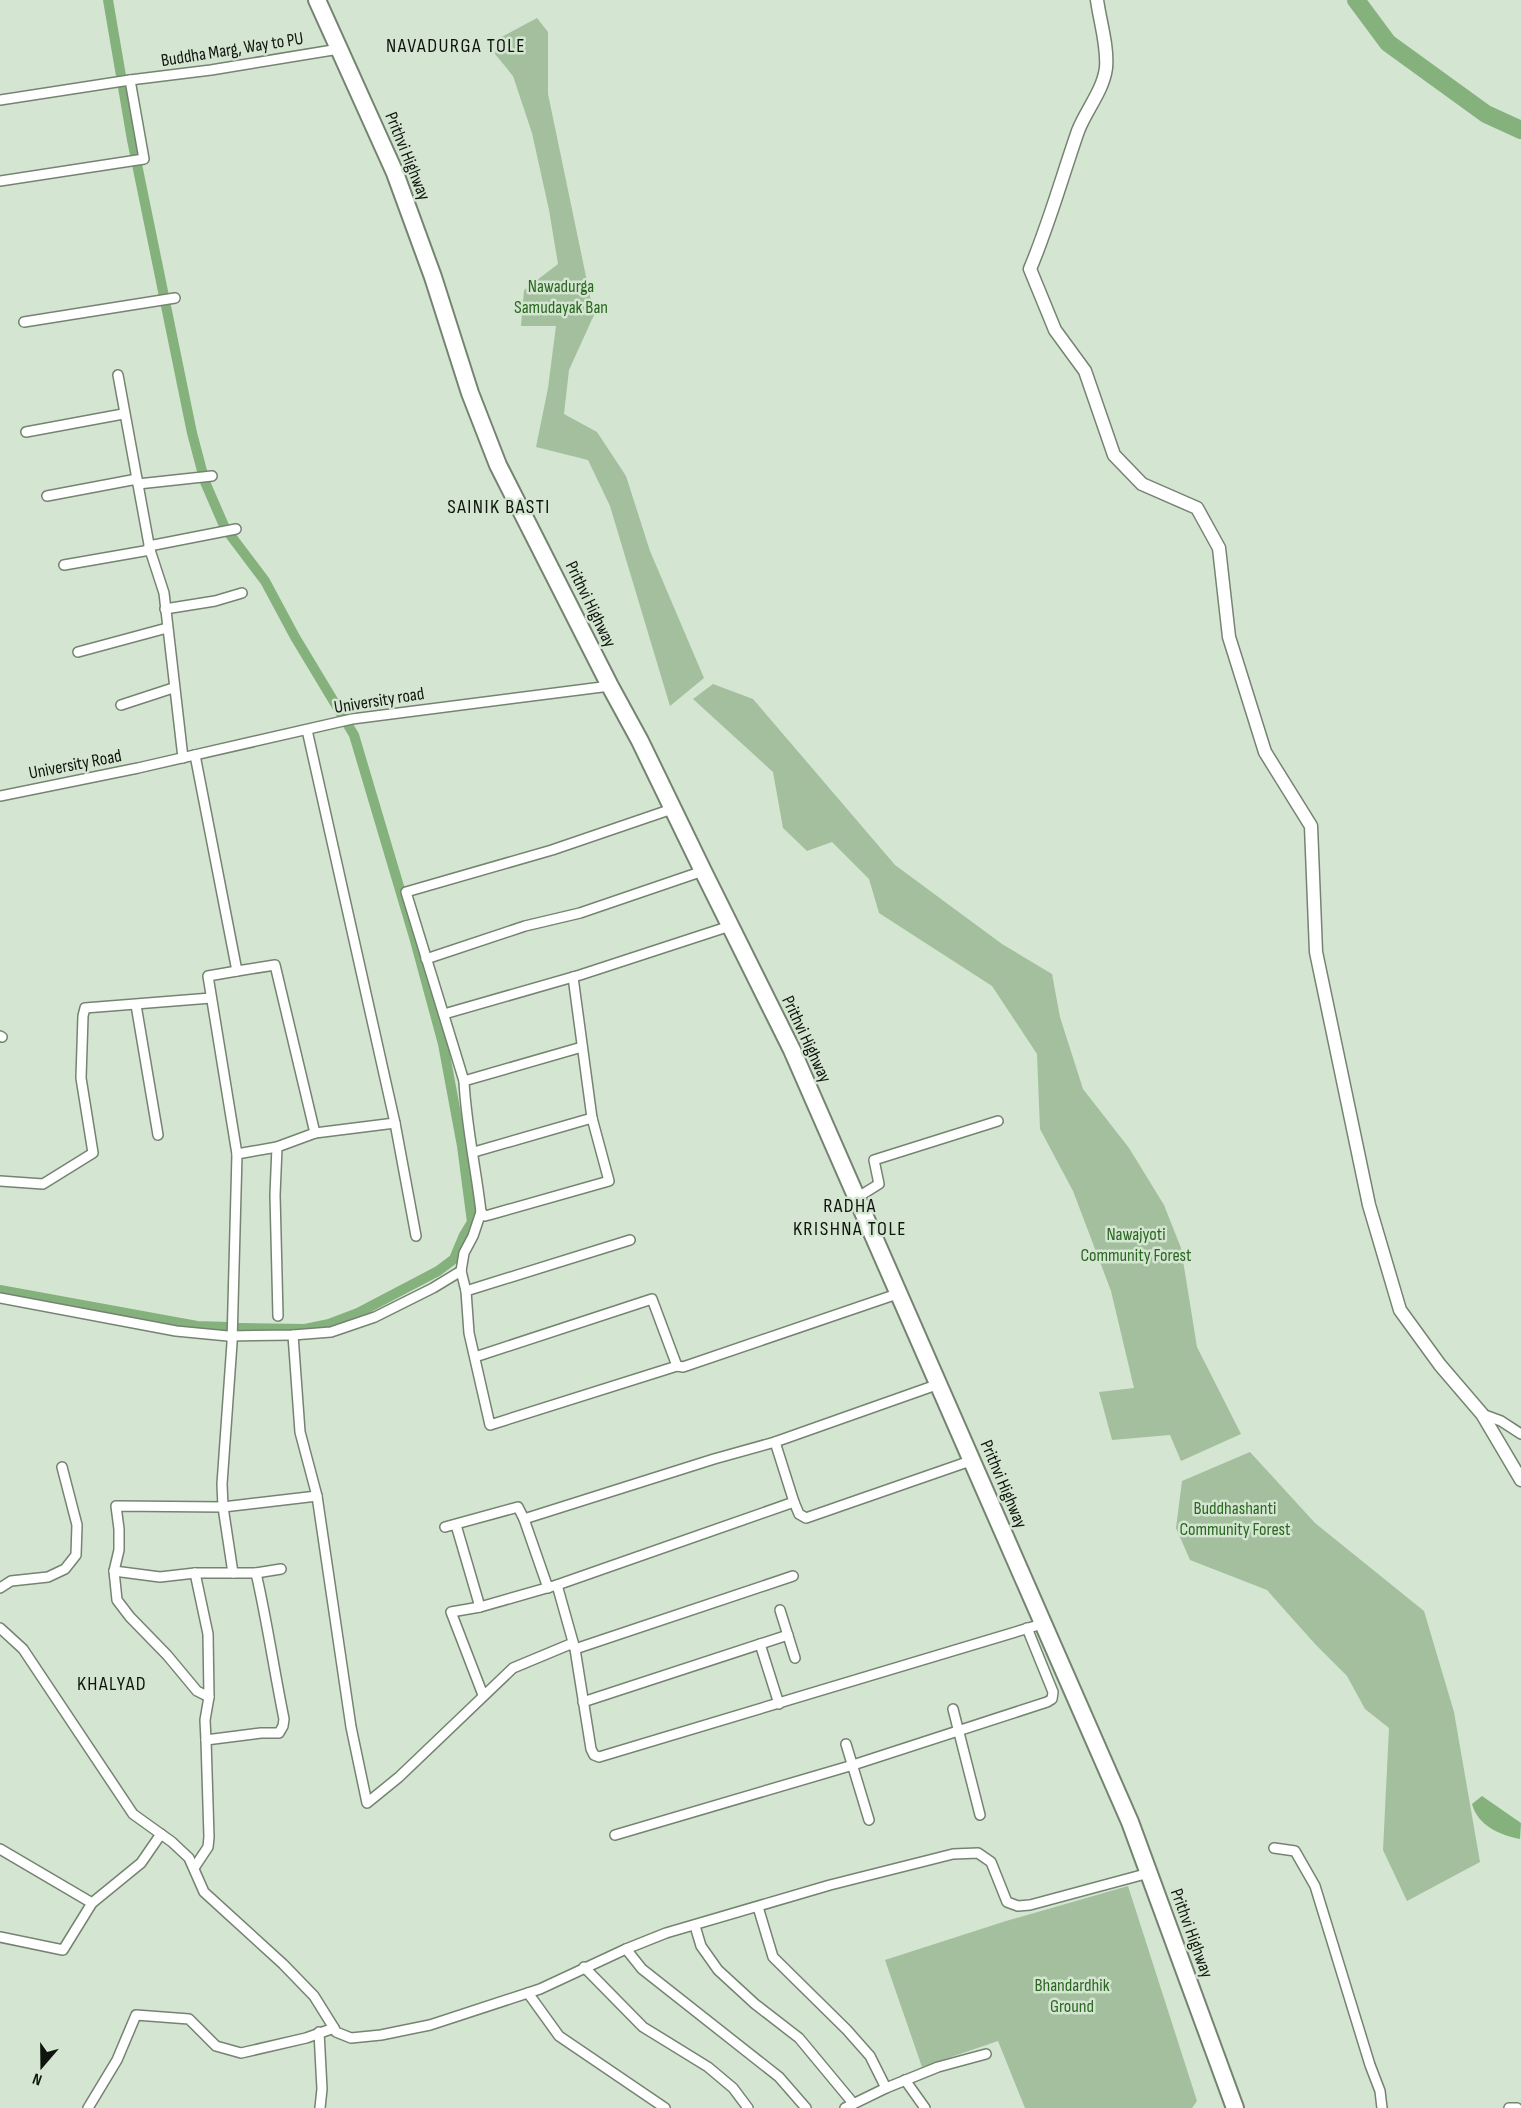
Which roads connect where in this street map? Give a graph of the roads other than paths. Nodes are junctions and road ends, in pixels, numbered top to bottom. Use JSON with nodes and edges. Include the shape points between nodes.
{"nodes":[{"id":1,"x":317,"y":0,"type":"edge"},
{"id":2,"x":1097,"y":0,"type":"edge"},
{"id":3,"x":339,"y":49,"type":"junction"},
{"id":4,"x":130,"y":80,"type":"junction"},
{"id":5,"x":0,"y":100,"type":"edge"},
{"id":6,"x":0,"y":181,"type":"edge"},
{"id":7,"x":175,"y":298,"type":"dead end"},
{"id":8,"x":24,"y":322,"type":"dead end"},
{"id":9,"x":118,"y":375,"type":"dead end"},
{"id":10,"x":123,"y":414,"type":"junction"},
{"id":11,"x":26,"y":432,"type":"dead end"},
{"id":12,"x":212,"y":476,"type":"dead end"},
{"id":13,"x":137,"y":482,"type":"junction"},
{"id":14,"x":47,"y":496,"type":"dead end"},
{"id":15,"x":236,"y":529,"type":"dead end"},
{"id":16,"x":150,"y":548,"type":"junction"},
{"id":17,"x":64,"y":565,"type":"dead end"},
{"id":18,"x":242,"y":593,"type":"dead end"},
{"id":19,"x":165,"y":609,"type":"junction"},
{"id":20,"x":166,"y":628,"type":"junction"},
{"id":21,"x":78,"y":652,"type":"dead end"},
{"id":22,"x":610,"y":686,"type":"junction"},
{"id":23,"x":173,"y":688,"type":"junction"},
{"id":24,"x":121,"y":705,"type":"dead end"},
{"id":25,"x":307,"y":729,"type":"junction"},
{"id":26,"x":195,"y":755,"type":"junction"},
{"id":27,"x":183,"y":758,"type":"junction"},
{"id":28,"x":156,"y":764,"type":"joint"},
{"id":29,"x":0,"y":785,"type":"edge"},
{"id":30,"x":1,"y":796,"type":"edge"},
{"id":31,"x":672,"y":809,"type":"junction"},
{"id":32,"x":703,"y":871,"type":"junction"},
{"id":33,"x":730,"y":926,"type":"junction"},
{"id":34,"x":426,"y":959,"type":"junction"},
{"id":35,"x":237,"y":971,"type":"junction"},
{"id":36,"x":573,"y":977,"type":"junction"},
{"id":37,"x":211,"y":998,"type":"junction"},
{"id":38,"x":136,"y":1005,"type":"junction"},
{"id":39,"x":444,"y":1014,"type":"junction"},
{"id":40,"x":582,"y":1047,"type":"junction"},
{"id":41,"x":464,"y":1081,"type":"junction"},
{"id":42,"x":592,"y":1118,"type":"junction"},
{"id":43,"x":998,"y":1121,"type":"dead end"},
{"id":44,"x":395,"y":1123,"type":"junction"},
{"id":45,"x":315,"y":1133,"type":"junction"},
{"id":46,"x":158,"y":1135,"type":"dead end"},
{"id":47,"x":277,"y":1147,"type":"junction"},
{"id":48,"x":474,"y":1152,"type":"junction"},
{"id":49,"x":237,"y":1154,"type":"junction"},
{"id":50,"x":0,"y":1181,"type":"edge"},
{"id":51,"x":858,"y":1197,"type":"junction"},
{"id":52,"x":481,"y":1212,"type":"junction"},
{"id":53,"x":416,"y":1236,"type":"dead end"},
{"id":54,"x":630,"y":1240,"type":"dead end"},
{"id":55,"x":461,"y":1271,"type":"junction"},
{"id":56,"x":466,"y":1291,"type":"junction"},
{"id":57,"x":900,"y":1293,"type":"junction"},
{"id":58,"x":0,"y":1298,"type":"edge"},
{"id":59,"x":278,"y":1316,"type":"dead end"},
{"id":60,"x":293,"y":1335,"type":"junction"},
{"id":61,"x":232,"y":1336,"type":"junction"},
{"id":62,"x":475,"y":1357,"type":"junction"},
{"id":63,"x":676,"y":1366,"type":"junction"},
{"id":64,"x":939,"y":1384,"type":"junction"},
{"id":65,"x":1482,"y":1414,"type":"junction"},
{"id":66,"x":1521,"y":1434,"type":"edge"},
{"id":67,"x":776,"y":1442,"type":"junction"},
{"id":68,"x":973,"y":1460,"type":"junction"},
{"id":69,"x":62,"y":1467,"type":"dead end"},
{"id":70,"x":1521,"y":1480,"type":"edge"},
{"id":71,"x":317,"y":1496,"type":"junction"},
{"id":72,"x":794,"y":1502,"type":"junction"},
{"id":73,"x":223,"y":1507,"type":"junction"},
{"id":74,"x":524,"y":1519,"type":"junction"},
{"id":75,"x":456,"y":1525,"type":"junction"},
{"id":76,"x":445,"y":1527,"type":"dead end"},
{"id":77,"x":281,"y":1569,"type":"dead end"},
{"id":78,"x":114,"y":1570,"type":"junction"},
{"id":79,"x":195,"y":1573,"type":"junction"},
{"id":80,"x":256,"y":1573,"type":"junction"},
{"id":81,"x":234,"y":1574,"type":"junction"},
{"id":82,"x":793,"y":1576,"type":"dead end"},
{"id":83,"x":553,"y":1586,"type":"junction"},
{"id":84,"x":0,"y":1588,"type":"edge"},
{"id":85,"x":480,"y":1607,"type":"junction"},
{"id":86,"x":780,"y":1610,"type":"dead end"},
{"id":87,"x":1034,"y":1626,"type":"junction"},
{"id":88,"x":0,"y":1628,"type":"edge"},
{"id":89,"x":788,"y":1635,"type":"junction"},
{"id":90,"x":760,"y":1644,"type":"junction"},
{"id":91,"x":574,"y":1646,"type":"junction"},
{"id":92,"x":795,"y":1658,"type":"dead end"},
{"id":93,"x":483,"y":1695,"type":"junction"},
{"id":94,"x":209,"y":1697,"type":"junction"},
{"id":95,"x":583,"y":1702,"type":"junction"},
{"id":96,"x":779,"y":1704,"type":"junction"},
{"id":97,"x":953,"y":1709,"type":"dead end"},
{"id":98,"x":959,"y":1730,"type":"junction"},
{"id":99,"x":206,"y":1740,"type":"junction"},
{"id":100,"x":846,"y":1744,"type":"dead end"},
{"id":101,"x":853,"y":1765,"type":"junction"},
{"id":102,"x":980,"y":1815,"type":"dead end"},
{"id":103,"x":869,"y":1820,"type":"dead end"},
{"id":104,"x":615,"y":1834,"type":"dead end"},
{"id":105,"x":162,"y":1835,"type":"junction"},
{"id":106,"x":1274,"y":1848,"type":"dead end"},
{"id":107,"x":0,"y":1849,"type":"edge"},
{"id":108,"x":194,"y":1868,"type":"junction"},
{"id":109,"x":1149,"y":1873,"type":"junction"},
{"id":110,"x":92,"y":1904,"type":"junction"},
{"id":111,"x":758,"y":1907,"type":"junction"},
{"id":112,"x":695,"y":1926,"type":"junction"},
{"id":113,"x":0,"y":1937,"type":"edge"},
{"id":114,"x":626,"y":1949,"type":"junction"},
{"id":115,"x":584,"y":1967,"type":"junction"},
{"id":116,"x":528,"y":1993,"type":"junction"},
{"id":117,"x":334,"y":2028,"type":"junction"},
{"id":118,"x":319,"y":2032,"type":"junction"},
{"id":119,"x":986,"y":2054,"type":"dead end"},
{"id":120,"x":905,"y":2080,"type":"junction"},
{"id":121,"x":886,"y":2088,"type":"junction"},
{"id":122,"x":856,"y":2105,"type":"edge"},
{"id":123,"x":88,"y":2108,"type":"edge"},
{"id":124,"x":320,"y":2108,"type":"edge"},
{"id":125,"x":665,"y":2108,"type":"edge"},
{"id":126,"x":748,"y":2108,"type":"edge"},
{"id":127,"x":806,"y":2108,"type":"edge"},
{"id":128,"x":925,"y":2108,"type":"edge"},
{"id":129,"x":1235,"y":2108,"type":"edge"},
{"id":130,"x":1382,"y":2108,"type":"edge"},
{"id":131,"x":1509,"y":2108,"type":"edge"},
{"id":132,"x":1517,"y":2108,"type":"edge"}],
"edges":[{"from":1,"to":3,"type":"highway","name":"Prithvi Highway"},
{"from":2,"to":65,"type":"street","via":[[1106,69],[1079,128],[1030,269],[1055,330],[1085,371],[1114,455],[1142,484],[1197,508],[1219,548],[1229,637],[1265,752],[1311,826],[1316,952],[1369,1205],[1400,1310]]},
{"from":3,"to":4,"type":"street","name":"Buddha Marg, Way to PU"},
{"from":3,"to":22,"type":"highway","name":"Prithvi Highway","via":[[395,173],[498,465]]},
{"from":4,"to":5,"type":"street","name":"Buddha Marg, Way to PU"},
{"from":4,"to":6,"type":"street","via":[[144,159]]},
{"from":7,"to":8,"type":"street"},
{"from":9,"to":10,"type":"street"},
{"from":10,"to":11,"type":"street"},
{"from":10,"to":13,"type":"street"},
{"from":12,"to":13,"type":"street"},
{"from":13,"to":14,"type":"street"},
{"from":13,"to":16,"type":"street"},
{"from":15,"to":16,"type":"street"},
{"from":16,"to":17,"type":"street"},
{"from":16,"to":19,"type":"street"},
{"from":18,"to":19,"type":"street"},
{"from":19,"to":20,"type":"street"},
{"from":20,"to":21,"type":"street"},
{"from":20,"to":23,"type":"street"},
{"from":22,"to":25,"type":"street","name":"University road","via":[[352,719]]},
{"from":22,"to":31,"type":"highway","name":"Prithvi Highway"},
{"from":23,"to":24,"type":"street"},
{"from":23,"to":27,"type":"street"},
{"from":25,"to":26,"type":"street","name":"University road"},
{"from":25,"to":44,"type":"street"},
{"from":26,"to":27,"type":"street","name":"University road"},
{"from":26,"to":35,"type":"street"},
{"from":27,"to":28,"type":"street","name":"University road"},
{"from":28,"to":30,"type":"street","name":"University Road"},
{"from":29,"to":30,"type":"street"},
{"from":31,"to":32,"type":"highway","name":"Prithvi Highway"},
{"from":31,"to":34,"type":"street","via":[[552,850],[406,892]]},
{"from":32,"to":33,"type":"highway","name":"Prithvi Highway"},
{"from":32,"to":34,"type":"street"},
{"from":33,"to":36,"type":"street"},
{"from":33,"to":51,"type":"highway","name":"Prithvi Highway","via":[[792,1050]]},
{"from":34,"to":39,"type":"street"},
{"from":35,"to":37,"type":"street","via":[[208,976]]},
{"from":35,"to":45,"type":"street","via":[[275,965]]},
{"from":36,"to":39,"type":"street"},
{"from":36,"to":40,"type":"street"},
{"from":37,"to":38,"type":"street"},
{"from":37,"to":49,"type":"street"},
{"from":38,"to":46,"type":"street"},
{"from":38,"to":50,"type":"street","via":[[85,1008],[81,1078],[93,1153],[43,1184]]},
{"from":39,"to":41,"type":"street"},
{"from":40,"to":41,"type":"street"},
{"from":40,"to":42,"type":"street"},
{"from":41,"to":48,"type":"street"},
{"from":42,"to":48,"type":"street"},
{"from":42,"to":52,"type":"street","via":[[609,1181],[485,1216]]},
{"from":43,"to":51,"type":"street","via":[[874,1160],[879,1184]]},
{"from":44,"to":45,"type":"street"},
{"from":44,"to":53,"type":"street"},
{"from":45,"to":47,"type":"street"},
{"from":47,"to":49,"type":"street"},
{"from":47,"to":59,"type":"street"},
{"from":48,"to":52,"type":"street"},
{"from":49,"to":61,"type":"street"},
{"from":51,"to":57,"type":"highway","name":"Prithvi Highway"},
{"from":52,"to":55,"type":"street"},
{"from":54,"to":56,"type":"street"},
{"from":55,"to":56,"type":"street"},
{"from":55,"to":60,"type":"street","via":[[375,1317],[331,1332]]},
{"from":56,"to":62,"type":"street"},
{"from":57,"to":63,"type":"street","via":[[683,1367]]},
{"from":57,"to":64,"type":"highway","name":"Prithvi Highway"},
{"from":58,"to":61,"type":"street","via":[[176,1330]]},
{"from":60,"to":61,"type":"street"},
{"from":60,"to":71,"type":"street","via":[[300,1432]]},
{"from":61,"to":73,"type":"street"},
{"from":62,"to":63,"type":"street","via":[[652,1299]]},
{"from":62,"to":63,"type":"street","via":[[490,1425]]},
{"from":64,"to":67,"type":"street"},
{"from":64,"to":68,"type":"highway","name":"Prithvi Highway"},
{"from":65,"to":66,"type":"street"},
{"from":65,"to":70,"type":"street"},
{"from":67,"to":72,"type":"street"},
{"from":67,"to":74,"type":"street"},
{"from":68,"to":72,"type":"street","via":[[806,1518],[799,1514]]},
{"from":68,"to":87,"type":"highway","name":"Prithvi Highway"},
{"from":69,"to":84,"type":"street","via":[[76,1525],[76,1555],[64,1569],[48,1578],[11,1581]]},
{"from":71,"to":73,"type":"street"},
{"from":71,"to":93,"type":"street","via":[[351,1727],[367,1803]]},
{"from":72,"to":83,"type":"street"},
{"from":73,"to":78,"type":"street","via":[[116,1506],[119,1529]]},
{"from":73,"to":81,"type":"street"},
{"from":74,"to":75,"type":"street","via":[[518,1507]]},
{"from":74,"to":83,"type":"street"},
{"from":75,"to":76,"type":"street"},
{"from":75,"to":85,"type":"street"},
{"from":77,"to":80,"type":"street"},
{"from":78,"to":79,"type":"street","via":[[160,1576]]},
{"from":78,"to":94,"type":"street","via":[[117,1600],[197,1691]]},
{"from":79,"to":81,"type":"street"},
{"from":79,"to":94,"type":"street","via":[[208,1634]]},
{"from":80,"to":81,"type":"street"},
{"from":80,"to":99,"type":"street","via":[[283,1726],[279,1733]]},
{"from":82,"to":91,"type":"street"},
{"from":83,"to":85,"type":"street"},
{"from":83,"to":91,"type":"street"},
{"from":85,"to":93,"type":"street","via":[[451,1612]]},
{"from":86,"to":89,"type":"street"},
{"from":87,"to":96,"type":"street"},
{"from":87,"to":98,"type":"street","via":[[1052,1699]]},
{"from":87,"to":109,"type":"highway","name":"Prithvi Highway","via":[[1130,1822]]},
{"from":88,"to":105,"type":"street","via":[[23,1650],[133,1814]]},
{"from":89,"to":90,"type":"street"},
{"from":89,"to":92,"type":"street"},
{"from":90,"to":95,"type":"street"},
{"from":90,"to":96,"type":"street"},
{"from":91,"to":93,"type":"street","via":[[519,1664]]},
{"from":91,"to":95,"type":"street"},
{"from":94,"to":99,"type":"street"},
{"from":95,"to":96,"type":"street","via":[[591,1749],[594,1755],[603,1757]]},
{"from":97,"to":98,"type":"street"},
{"from":98,"to":101,"type":"street"},
{"from":98,"to":102,"type":"street"},
{"from":99,"to":108,"type":"street","via":[[209,1837],[208,1847]]},
{"from":100,"to":101,"type":"street"},
{"from":101,"to":103,"type":"street"},
{"from":101,"to":104,"type":"street"},
{"from":105,"to":108,"type":"street","via":[[189,1858]]},
{"from":105,"to":110,"type":"street","via":[[141,1863]]},
{"from":106,"to":130,"type":"street","via":[[1295,1851],[1315,1886]]},
{"from":107,"to":110,"type":"street"},
{"from":108,"to":117,"type":"street","via":[[204,1892],[314,1996]]},
{"from":109,"to":111,"type":"street","via":[[1018,1906],[1007,1902],[991,1862],[978,1853],[953,1854]]},
{"from":109,"to":129,"type":"highway","name":"Prithvi Highway"},
{"from":110,"to":113,"type":"street","via":[[63,1950]]},
{"from":111,"to":112,"type":"street"},
{"from":111,"to":121,"type":"street","via":[[773,1957],[870,2056]]},
{"from":112,"to":114,"type":"street"},
{"from":112,"to":122,"type":"street","via":[[701,1946],[718,1970],[799,2038]]},
{"from":114,"to":115,"type":"street"},
{"from":114,"to":127,"type":"street","via":[[642,1970],[779,2076]]},
{"from":115,"to":116,"type":"street"},
{"from":115,"to":126,"type":"street","via":[[643,2027],[708,2067],[733,2088]]},
{"from":116,"to":117,"type":"street","via":[[430,2025],[381,2035],[351,2038]]},
{"from":116,"to":125,"type":"street","via":[[559,2036]]},
{"from":117,"to":118,"type":"street"},
{"from":118,"to":123,"type":"street","via":[[241,2053],[216,2046],[189,2019],[136,2015],[117,2060]]},
{"from":118,"to":124,"type":"street"},
{"from":119,"to":120,"type":"street"},
{"from":120,"to":121,"type":"street"},
{"from":120,"to":128,"type":"street"},
{"from":121,"to":122,"type":"street"},
{"from":131,"to":132,"type":"street"}]}
